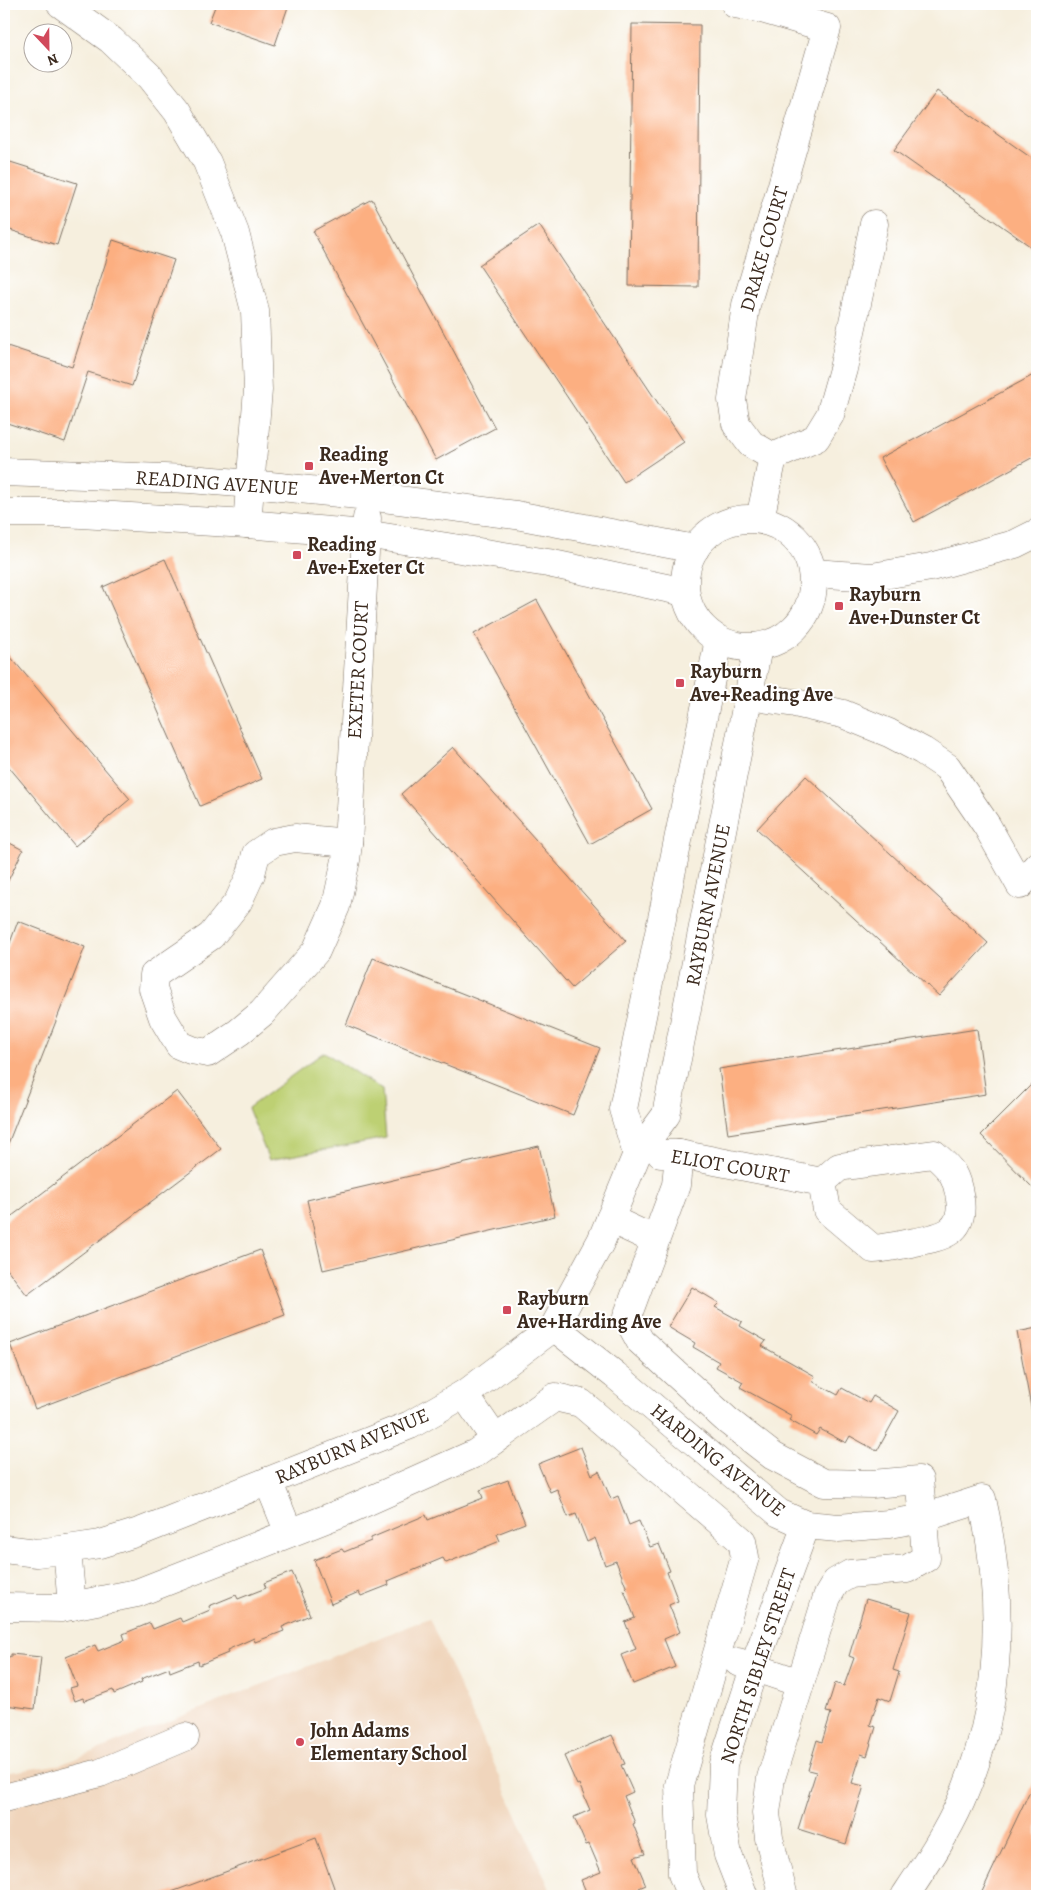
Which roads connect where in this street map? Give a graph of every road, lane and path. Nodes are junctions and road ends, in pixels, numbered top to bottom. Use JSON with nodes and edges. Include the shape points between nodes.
{"nodes":[{"id":1,"x":61,"y":4,"type":"edge"},
{"id":2,"x":735,"y":4,"type":"edge"},
{"id":3,"x":874,"y":224,"type":"dead end"},
{"id":4,"x":773,"y":457,"type":"junction"},
{"id":5,"x":4,"y":472,"type":"edge"},
{"id":6,"x":251,"y":484,"type":"junction"},
{"id":7,"x":368,"y":496,"type":"junction"},
{"id":8,"x":4,"y":513,"type":"edge"},
{"id":9,"x":760,"y":519,"type":"junction"},
{"id":10,"x":247,"y":524,"type":"junction"},
{"id":11,"x":1037,"y":533,"type":"edge"},
{"id":12,"x":365,"y":534,"type":"junction"},
{"id":13,"x":695,"y":549,"type":"junction"},
{"id":14,"x":813,"y":574,"type":"junction"},
{"id":15,"x":685,"y":592,"type":"junction"},
{"id":16,"x":719,"y":640,"type":"junction"},
{"id":17,"x":758,"y":647,"type":"junction"},
{"id":18,"x":749,"y":696,"type":"junction"},
{"id":19,"x":348,"y":843,"type":"junction"},
{"id":20,"x":1037,"y":866,"type":"edge"},
{"id":21,"x":637,"y":1154,"type":"junction"},
{"id":22,"x":680,"y":1154,"type":"junction"},
{"id":23,"x":822,"y":1182,"type":"junction"},
{"id":24,"x":610,"y":1219,"type":"junction"},
{"id":25,"x":655,"y":1240,"type":"junction"},
{"id":26,"x":554,"y":1327,"type":"junction"},
{"id":27,"x":687,"y":1384,"type":"junction"},
{"id":28,"x":464,"y":1394,"type":"junction"},
{"id":29,"x":662,"y":1414,"type":"junction"},
{"id":30,"x":495,"y":1439,"type":"junction"},
{"id":31,"x":634,"y":1448,"type":"junction"},
{"id":32,"x":268,"y":1481,"type":"junction"},
{"id":33,"x":923,"y":1518,"type":"junction"},
{"id":34,"x":806,"y":1525,"type":"junction"},
{"id":35,"x":289,"y":1533,"type":"junction"},
{"id":36,"x":4,"y":1549,"type":"edge"},
{"id":37,"x":67,"y":1549,"type":"junction"},
{"id":38,"x":72,"y":1606,"type":"junction"},
{"id":39,"x":4,"y":1608,"type":"edge"},
{"id":40,"x":717,"y":1654,"type":"junction"},
{"id":41,"x":754,"y":1667,"type":"junction"},
{"id":42,"x":800,"y":1683,"type":"junction"},
{"id":43,"x":185,"y":1737,"type":"dead end"},
{"id":44,"x":4,"y":1798,"type":"edge"},
{"id":45,"x":691,"y":1896,"type":"edge"},
{"id":46,"x":744,"y":1896,"type":"edge"},
{"id":47,"x":779,"y":1896,"type":"edge"},
{"id":48,"x":905,"y":1896,"type":"edge"}],
"edges":[{"from":1,"to":6,"type":"street","via":[[110,40],[150,78],[177,111],[207,162],[235,233],[255,311],[258,390]]},
{"from":2,"to":4,"type":"street","name":"DRAKE COURT","via":[[827,28],[746,305],[732,400],[736,424],[750,444]]},
{"from":3,"to":4,"type":"street","via":[[830,415],[816,438]]},
{"from":4,"to":9,"type":"street"},
{"from":5,"to":6,"type":"street","name":"READING AVENUE"},
{"from":6,"to":7,"type":"street","name":"READING AVENUE"},
{"from":6,"to":10,"type":"street"},
{"from":7,"to":12,"type":"street","name":"EXETER COURT"},
{"from":7,"to":13,"type":"street","name":"READING AVENUE","via":[[516,515]]},
{"from":8,"to":10,"type":"street","name":"READING AVENUE","via":[[64,513]]},
{"from":9,"to":13,"type":"street","via":[[720,524],[704,536]]},
{"from":9,"to":14,"type":"street","via":[[780,526],[796,538],[808,554]]},
{"from":10,"to":12,"type":"street","name":"READING AVENUE"},
{"from":11,"to":14,"type":"street","via":[[1015,544],[931,567],[872,576]]},
{"from":12,"to":15,"type":"street","name":"READING AVENUE","via":[[548,562]]},
{"from":12,"to":19,"type":"street","name":"EXETER COURT"},
{"from":13,"to":15,"type":"street","via":[[685,572]]},
{"from":14,"to":17,"type":"street","via":[[813,594],[807,613],[794,629],[777,641]]},
{"from":15,"to":16,"type":"street","via":[[691,611],[702,628]]},
{"from":16,"to":17,"type":"street","via":[[738,647]]},
{"from":16,"to":21,"type":"street","name":"RAYBURN AVENUE","via":[[624,1109]]},
{"from":17,"to":18,"type":"street","name":"RAYBURN AVENUE"},
{"from":18,"to":20,"type":"street","via":[[843,714],[923,751],[947,767],[987,826],[1020,885]]},
{"from":18,"to":21,"type":"street","name":"RAYBURN AVENUE","via":[[666,1116]]},
{"from":19,"to":19,"type":"street","name":"EXETER COURT","via":[[336,906],[316,951],[262,1013],[239,1032],[208,1053],[179,1045],[152,989],[154,975],[210,936],[238,902],[256,854],[274,842],[295,838]]},
{"from":21,"to":22,"type":"street","name":"ELIOT COURT"},
{"from":21,"to":24,"type":"street","name":"RAYBURN AVENUE"},
{"from":22,"to":23,"type":"street","name":"ELIOT COURT"},
{"from":22,"to":25,"type":"street","via":[[676,1186]]},
{"from":23,"to":23,"type":"street","via":[[826,1210],[873,1249],[944,1236],[956,1226],[962,1212],[957,1180],[934,1154],[839,1167]]},
{"from":24,"to":25,"type":"street"},
{"from":24,"to":26,"type":"street","name":"RAYBURN AVENUE"},
{"from":25,"to":27,"type":"street","via":[[627,1317],[640,1341]]},
{"from":26,"to":28,"type":"street","name":"RAYBURN AVENUE"},
{"from":26,"to":29,"type":"street","name":"HARDING AVENUE"},
{"from":27,"to":29,"type":"street"},
{"from":27,"to":33,"type":"street","via":[[773,1456],[824,1482],[872,1484],[919,1480]]},
{"from":28,"to":30,"type":"street"},
{"from":28,"to":32,"type":"street","name":"RAYBURN AVENUE","via":[[410,1425]]},
{"from":29,"to":31,"type":"street"},
{"from":29,"to":34,"type":"street","name":"HARDING AVENUE","via":[[779,1513]]},
{"from":30,"to":31,"type":"street","via":[[555,1397],[581,1402]]},
{"from":30,"to":35,"type":"street","via":[[476,1453]]},
{"from":31,"to":40,"type":"street","via":[[742,1541],[746,1557]]},
{"from":32,"to":35,"type":"street"},
{"from":32,"to":37,"type":"street","name":"RAYBURN AVENUE","via":[[142,1531],[100,1544]]},
{"from":33,"to":34,"type":"street","name":"HARDING AVENUE","via":[[838,1528]]},
{"from":33,"to":42,"type":"street","via":[[926,1558],[907,1569],[850,1574],[836,1582],[827,1597]]},
{"from":33,"to":48,"type":"street","name":"HARDING AVENUE","via":[[982,1499],[993,1557],[997,1604],[996,1673],[988,1717],[961,1801]]},
{"from":34,"to":41,"type":"street","name":"NORTH SIBLEY STREET"},
{"from":35,"to":38,"type":"street","via":[[137,1593]]},
{"from":36,"to":37,"type":"street","name":"RAYBURN AVENUE","via":[[37,1552]]},
{"from":37,"to":38,"type":"street"},
{"from":38,"to":39,"type":"street"},
{"from":40,"to":41,"type":"street"},
{"from":40,"to":45,"type":"street","via":[[679,1785],[682,1874]]},
{"from":41,"to":42,"type":"street"},
{"from":41,"to":46,"type":"street","name":"NORTH SIBLEY STREET","via":[[723,1764],[721,1815],[728,1855]]},
{"from":42,"to":47,"type":"street","via":[[771,1778],[766,1813],[783,1893]]},
{"from":43,"to":44,"type":"street","via":[[100,1773]]}]}
